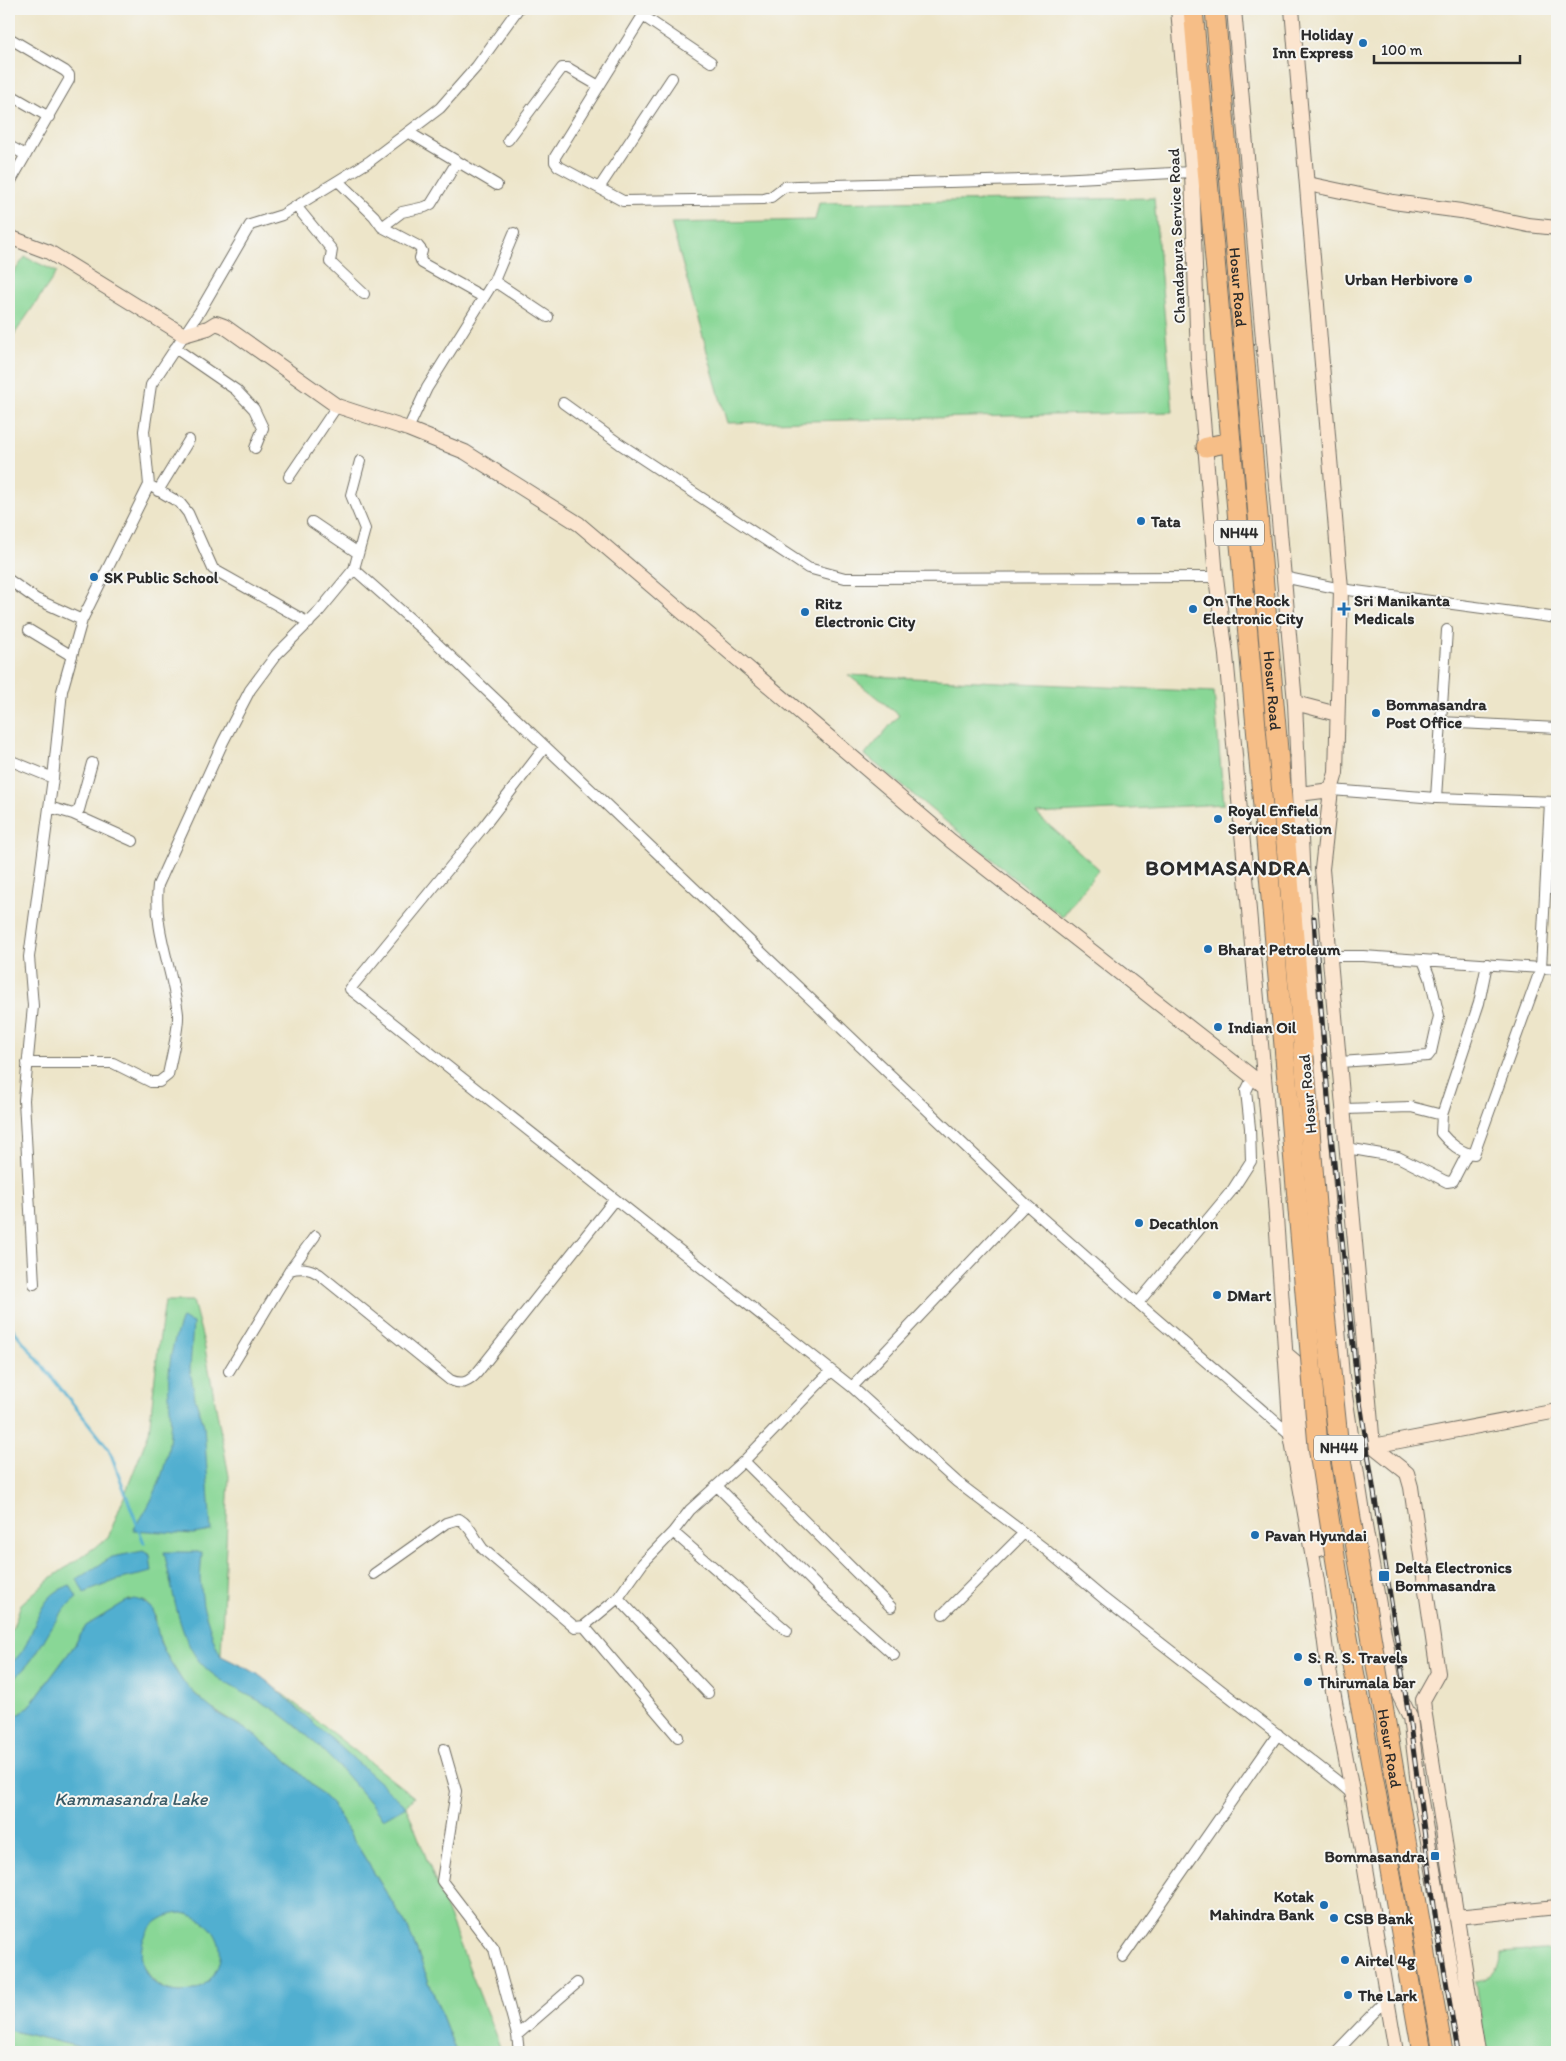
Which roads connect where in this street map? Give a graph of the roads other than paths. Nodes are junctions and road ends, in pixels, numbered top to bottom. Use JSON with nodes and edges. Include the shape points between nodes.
{"nodes":[{"id":1,"x":518,"y":9,"type":"edge"},
{"id":2,"x":1178,"y":9,"type":"edge"},
{"id":3,"x":1192,"y":9,"type":"edge"},
{"id":4,"x":1215,"y":9,"type":"edge"},
{"id":5,"x":1234,"y":9,"type":"edge"},
{"id":6,"x":1292,"y":9,"type":"edge"},
{"id":7,"x":645,"y":12,"type":"edge"},
{"id":8,"x":9,"y":38,"type":"edge"},
{"id":9,"x":711,"y":62,"type":"dead end"},
{"id":10,"x":672,"y":78,"type":"dead end"},
{"id":11,"x":599,"y":86,"type":"junction"},
{"id":12,"x":9,"y":94,"type":"edge"},
{"id":13,"x":49,"y":117,"type":"junction"},
{"id":14,"x":408,"y":132,"type":"junction"},
{"id":15,"x":508,"y":140,"type":"dead end"},
{"id":16,"x":9,"y":146,"type":"edge"},
{"id":17,"x":26,"y":155,"type":"junction"},
{"id":18,"x":457,"y":162,"type":"junction"},
{"id":19,"x":1192,"y":172,"type":"junction"},
{"id":20,"x":338,"y":181,"type":"junction"},
{"id":21,"x":9,"y":184,"type":"edge"},
{"id":22,"x":1308,"y":184,"type":"junction"},
{"id":23,"x":497,"y":185,"type":"dead end"},
{"id":24,"x":599,"y":188,"type":"junction"},
{"id":25,"x":296,"y":206,"type":"junction"},
{"id":26,"x":382,"y":227,"type":"junction"},
{"id":27,"x":1557,"y":228,"type":"edge"},
{"id":28,"x":514,"y":233,"type":"dead end"},
{"id":29,"x":9,"y":237,"type":"edge"},
{"id":30,"x":494,"y":281,"type":"junction"},
{"id":31,"x":364,"y":294,"type":"dead end"},
{"id":32,"x":484,"y":297,"type":"junction"},
{"id":33,"x":548,"y":317,"type":"dead end"},
{"id":34,"x":184,"y":335,"type":"junction"},
{"id":35,"x":175,"y":348,"type":"junction"},
{"id":36,"x":563,"y":403,"type":"dead end"},
{"id":37,"x":337,"y":406,"type":"junction"},
{"id":38,"x":408,"y":429,"type":"junction"},
{"id":39,"x":189,"y":440,"type":"dead end"},
{"id":40,"x":1231,"y":442,"type":"junction"},
{"id":41,"x":255,"y":448,"type":"dead end"},
{"id":42,"x":1206,"y":454,"type":"junction"},
{"id":43,"x":360,"y":461,"type":"dead end"},
{"id":44,"x":289,"y":477,"type":"dead end"},
{"id":45,"x":149,"y":485,"type":"junction"},
{"id":46,"x":158,"y":491,"type":"junction"},
{"id":47,"x":312,"y":522,"type":"dead end"},
{"id":48,"x":358,"y":553,"type":"junction"},
{"id":49,"x":354,"y":569,"type":"junction"},
{"id":50,"x":1216,"y":577,"type":"junction"},
{"id":51,"x":1283,"y":577,"type":"junction"},
{"id":52,"x":9,"y":580,"type":"edge"},
{"id":53,"x":1341,"y":589,"type":"junction"},
{"id":54,"x":1557,"y":618,"type":"edge"},
{"id":55,"x":82,"y":620,"type":"junction"},
{"id":56,"x":309,"y":623,"type":"junction"},
{"id":57,"x":29,"y":630,"type":"dead end"},
{"id":58,"x":1447,"y":630,"type":"dead end"},
{"id":59,"x":72,"y":656,"type":"junction"},
{"id":60,"x":1295,"y":703,"type":"junction"},
{"id":61,"x":1337,"y":714,"type":"junction"},
{"id":62,"x":1441,"y":722,"type":"junction"},
{"id":63,"x":1557,"y":728,"type":"edge"},
{"id":64,"x":545,"y":747,"type":"junction"},
{"id":65,"x":9,"y":760,"type":"edge"},
{"id":66,"x":92,"y":763,"type":"dead end"},
{"id":67,"x":53,"y":778,"type":"junction"},
{"id":68,"x":1331,"y":790,"type":"junction"},
{"id":69,"x":1299,"y":794,"type":"junction"},
{"id":70,"x":1436,"y":798,"type":"junction"},
{"id":71,"x":1554,"y":802,"type":"edge"},
{"id":72,"x":49,"y":807,"type":"junction"},
{"id":73,"x":73,"y":814,"type":"junction"},
{"id":74,"x":133,"y":841,"type":"dead end"},
{"id":75,"x":1302,"y":869,"type":"junction"},
{"id":76,"x":1322,"y":869,"type":"junction"},
{"id":77,"x":1331,"y":956,"type":"junction"},
{"id":78,"x":1423,"y":960,"type":"junction"},
{"id":79,"x":1487,"y":964,"type":"junction"},
{"id":80,"x":1541,"y":968,"type":"junction"},
{"id":81,"x":1557,"y":969,"type":"edge"},
{"id":82,"x":1340,"y":1062,"type":"junction"},
{"id":83,"x":28,"y":1063,"type":"junction"},
{"id":84,"x":1253,"y":1077,"type":"junction"},
{"id":85,"x":1264,"y":1086,"type":"junction"},
{"id":86,"x":1344,"y":1109,"type":"junction"},
{"id":87,"x":1442,"y":1115,"type":"junction"},
{"id":88,"x":1347,"y":1148,"type":"junction"},
{"id":89,"x":1467,"y":1154,"type":"junction"},
{"id":90,"x":615,"y":1199,"type":"junction"},
{"id":91,"x":1026,"y":1204,"type":"junction"},
{"id":92,"x":315,"y":1236,"type":"dead end"},
{"id":93,"x":290,"y":1270,"type":"junction"},
{"id":94,"x":34,"y":1284,"type":"dead end"},
{"id":95,"x":1138,"y":1303,"type":"junction"},
{"id":96,"x":1285,"y":1353,"type":"junction"},
{"id":97,"x":229,"y":1371,"type":"dead end"},
{"id":98,"x":831,"y":1371,"type":"junction"},
{"id":99,"x":1342,"y":1376,"type":"junction"},
{"id":100,"x":1299,"y":1377,"type":"junction"},
{"id":101,"x":852,"y":1387,"type":"junction"},
{"id":102,"x":1557,"y":1411,"type":"edge"},
{"id":103,"x":1297,"y":1436,"type":"junction"},
{"id":104,"x":1353,"y":1446,"type":"junction"},
{"id":105,"x":1373,"y":1446,"type":"junction"},
{"id":106,"x":744,"y":1461,"type":"junction"},
{"id":107,"x":717,"y":1486,"type":"junction"},
{"id":108,"x":673,"y":1532,"type":"junction"},
{"id":109,"x":1024,"y":1533,"type":"junction"},
{"id":110,"x":374,"y":1574,"type":"dead end"},
{"id":111,"x":618,"y":1598,"type":"junction"},
{"id":112,"x":891,"y":1607,"type":"dead end"},
{"id":113,"x":943,"y":1614,"type":"dead end"},
{"id":114,"x":584,"y":1626,"type":"junction"},
{"id":115,"x":787,"y":1632,"type":"dead end"},
{"id":116,"x":894,"y":1655,"type":"dead end"},
{"id":117,"x":708,"y":1694,"type":"dead end"},
{"id":118,"x":1278,"y":1734,"type":"junction"},
{"id":119,"x":678,"y":1737,"type":"dead end"},
{"id":120,"x":444,"y":1749,"type":"dead end"},
{"id":121,"x":1353,"y":1795,"type":"junction"},
{"id":122,"x":1449,"y":1876,"type":"junction"},
{"id":123,"x":1434,"y":1877,"type":"junction"},
{"id":124,"x":1557,"y":1907,"type":"edge"},
{"id":125,"x":1456,"y":1917,"type":"junction"},
{"id":126,"x":1123,"y":1957,"type":"dead end"},
{"id":127,"x":577,"y":1983,"type":"dead end"},
{"id":128,"x":1387,"y":1999,"type":"junction"},
{"id":129,"x":517,"y":2035,"type":"junction"},
{"id":130,"x":1394,"y":2051,"type":"edge"},
{"id":131,"x":519,"y":2052,"type":"edge"},
{"id":132,"x":1336,"y":2052,"type":"edge"},
{"id":133,"x":1422,"y":2052,"type":"edge"},
{"id":134,"x":1443,"y":2052,"type":"edge"},
{"id":135,"x":1465,"y":2052,"type":"edge"},
{"id":136,"x":1478,"y":2052,"type":"edge"}],
"edges":[{"from":1,"to":14,"type":"street","via":[[477,66],[440,108]]},
{"from":2,"to":19,"type":"street","name":"Chandapura Service Road"},
{"from":3,"to":40,"type":"highway","name":"Hosur Road","number":"NH44"},
{"from":4,"to":134,"type":"highway","name":"Hosur Road","number":"NH44","bridge":true,"via":[[1324,1304],[1339,1448]]},
{"from":5,"to":51,"type":"street"},
{"from":6,"to":22,"type":"street"},
{"from":7,"to":9,"type":"street"},
{"from":7,"to":11,"type":"street"},
{"from":8,"to":13,"type":"street","via":[[69,75]]},
{"from":10,"to":24,"type":"street"},
{"from":11,"to":15,"type":"street","via":[[568,68],[562,68]]},
{"from":11,"to":24,"type":"street","via":[[555,157],[555,162]]},
{"from":12,"to":13,"type":"street"},
{"from":13,"to":17,"type":"street"},
{"from":14,"to":18,"type":"street"},
{"from":14,"to":20,"type":"street"},
{"from":16,"to":17,"type":"street"},
{"from":17,"to":21,"type":"street"},
{"from":18,"to":23,"type":"street"},
{"from":18,"to":26,"type":"street","via":[[431,204],[402,212]]},
{"from":19,"to":24,"type":"street","via":[[797,186],[784,187],[764,199],[623,201]]},
{"from":19,"to":42,"type":"street","name":"Chandapura Service Road","via":[[1198,360]]},
{"from":20,"to":25,"type":"street"},
{"from":20,"to":26,"type":"street"},
{"from":22,"to":27,"type":"street","via":[[1393,202]]},
{"from":22,"to":53,"type":"street"},
{"from":25,"to":31,"type":"street","via":[[332,250],[330,262]]},
{"from":25,"to":34,"type":"street","via":[[282,215],[250,225]]},
{"from":26,"to":32,"type":"street","via":[[418,246],[422,251],[422,263]]},
{"from":28,"to":30,"type":"street"},
{"from":29,"to":34,"type":"street","via":[[49,252]]},
{"from":30,"to":32,"type":"street"},
{"from":30,"to":33,"type":"street"},
{"from":32,"to":38,"type":"street","via":[[427,388]]},
{"from":34,"to":35,"type":"street"},
{"from":34,"to":37,"type":"street","via":[[216,323],[224,326]]},
{"from":35,"to":41,"type":"street","via":[[236,390],[254,409],[264,428]]},
{"from":35,"to":45,"type":"street","via":[[152,385],[144,431]]},
{"from":36,"to":50,"type":"street","via":[[808,568],[845,578]]},
{"from":37,"to":38,"type":"street"},
{"from":37,"to":44,"type":"street"},
{"from":38,"to":84,"type":"street","via":[[464,452],[579,524],[952,841]]},
{"from":39,"to":46,"type":"street"},
{"from":40,"to":42,"type":"highway"},
{"from":40,"to":133,"type":"highway","name":"Hosur Road","number":"NH44","bridge":true,"via":[[1318,1446],[1345,1621]]},
{"from":42,"to":50,"type":"street","name":"Chandapura Service Road"},
{"from":43,"to":48,"type":"street","via":[[351,495],[365,530]]},
{"from":45,"to":46,"type":"street"},
{"from":45,"to":55,"type":"street"},
{"from":46,"to":56,"type":"street","via":[[180,503],[188,513],[213,569]]},
{"from":47,"to":48,"type":"street"},
{"from":48,"to":49,"type":"street"},
{"from":49,"to":56,"type":"street"},
{"from":49,"to":64,"type":"street"},
{"from":50,"to":85,"type":"street","name":"Chandapura Service Road","via":[[1226,655]]},
{"from":51,"to":53,"type":"street"},
{"from":51,"to":60,"type":"street"},
{"from":52,"to":55,"type":"street","via":[[36,599]]},
{"from":53,"to":54,"type":"street"},
{"from":53,"to":61,"type":"street"},
{"from":55,"to":59,"type":"street"},
{"from":56,"to":83,"type":"street","via":[[276,655],[250,690],[158,885],[158,925],[178,1016],[168,1075],[159,1082],[152,1082],[113,1063]]},
{"from":57,"to":59,"type":"street"},
{"from":58,"to":62,"type":"street"},
{"from":59,"to":67,"type":"street","via":[[62,691]]},
{"from":60,"to":61,"type":"street"},
{"from":60,"to":69,"type":"street"},
{"from":61,"to":68,"type":"street","via":[[1336,773]]},
{"from":62,"to":63,"type":"street"},
{"from":62,"to":70,"type":"street"},
{"from":64,"to":90,"type":"street","via":[[350,989]]},
{"from":64,"to":91,"type":"street"},
{"from":65,"to":67,"type":"street"},
{"from":66,"to":73,"type":"street","via":[[79,810]]},
{"from":67,"to":72,"type":"street"},
{"from":68,"to":69,"type":"street"},
{"from":68,"to":70,"type":"street"},
{"from":68,"to":76,"type":"street"},
{"from":69,"to":75,"type":"street"},
{"from":70,"to":71,"type":"street"},
{"from":71,"to":80,"type":"street"},
{"from":72,"to":73,"type":"street"},
{"from":72,"to":83,"type":"street","via":[[29,957],[33,1006]]},
{"from":73,"to":74,"type":"street"},
{"from":75,"to":76,"type":"street"},
{"from":75,"to":99,"type":"street"},
{"from":76,"to":77,"type":"street"},
{"from":77,"to":78,"type":"street"},
{"from":77,"to":82,"type":"street"},
{"from":78,"to":79,"type":"street"},
{"from":78,"to":82,"type":"street","via":[[1439,1016],[1428,1056]]},
{"from":79,"to":80,"type":"street"},
{"from":79,"to":87,"type":"street","via":[[1479,1003]]},
{"from":80,"to":81,"type":"street"},
{"from":80,"to":89,"type":"street","via":[[1474,1154]]},
{"from":82,"to":86,"type":"street"},
{"from":83,"to":94,"type":"street","via":[[24,1100]]},
{"from":84,"to":85,"type":"street"},
{"from":84,"to":95,"type":"street","via":[[1246,1091],[1251,1160],[1233,1188]]},
{"from":85,"to":96,"type":"street","name":"Chandapura Service Road"},
{"from":86,"to":87,"type":"street","via":[[1411,1107]]},
{"from":86,"to":88,"type":"street"},
{"from":87,"to":89,"type":"street","via":[[1441,1133]]},
{"from":88,"to":89,"type":"street","via":[[1398,1156],[1447,1182],[1454,1181]]},
{"from":88,"to":105,"type":"street"},
{"from":90,"to":93,"type":"street","via":[[477,1373],[470,1381],[460,1384],[450,1380],[319,1274],[299,1267]]},
{"from":90,"to":98,"type":"street"},
{"from":91,"to":95,"type":"street"},
{"from":91,"to":101,"type":"street"},
{"from":92,"to":93,"type":"street"},
{"from":93,"to":97,"type":"street"},
{"from":95,"to":103,"type":"street"},
{"from":96,"to":100,"type":"street","via":[[1298,1364]]},
{"from":96,"to":103,"type":"street","name":"Chandapura Service Road"},
{"from":98,"to":101,"type":"street"},
{"from":98,"to":106,"type":"street"},
{"from":99,"to":100,"type":"street"},
{"from":99,"to":104,"type":"street"},
{"from":100,"to":103,"type":"street"},
{"from":101,"to":109,"type":"street","via":[[957,1482]]},
{"from":102,"to":105,"type":"street"},
{"from":103,"to":104,"type":"street"},
{"from":103,"to":121,"type":"street","via":[[1327,1659]]},
{"from":104,"to":105,"type":"street"},
{"from":104,"to":123,"type":"street","via":[[1393,1683],[1410,1717]]},
{"from":105,"to":122,"type":"street","via":[[1407,1473],[1411,1487],[1438,1673],[1423,1700]]},
{"from":106,"to":107,"type":"street"},
{"from":106,"to":112,"type":"street"},
{"from":107,"to":108,"type":"street"},
{"from":107,"to":116,"type":"street","via":[[824,1593]]},
{"from":108,"to":111,"type":"street","via":[[643,1563]]},
{"from":108,"to":115,"type":"street"},
{"from":109,"to":113,"type":"street"},
{"from":109,"to":118,"type":"street"},
{"from":110,"to":114,"type":"street","via":[[446,1523],[459,1519],[466,1522],[484,1549],[575,1627]]},
{"from":111,"to":114,"type":"street"},
{"from":111,"to":117,"type":"street"},
{"from":114,"to":119,"type":"street"},
{"from":118,"to":121,"type":"street"},
{"from":118,"to":126,"type":"street"},
{"from":120,"to":129,"type":"street","via":[[456,1791],[442,1880],[494,1949]]},
{"from":121,"to":128,"type":"street"},
{"from":122,"to":123,"type":"street"},
{"from":122,"to":125,"type":"street"},
{"from":123,"to":135,"type":"street"},
{"from":124,"to":125,"type":"street"},
{"from":125,"to":136,"type":"street"},
{"from":127,"to":129,"type":"street"},
{"from":128,"to":130,"type":"street"},
{"from":128,"to":132,"type":"street"},
{"from":129,"to":131,"type":"street"}]}
